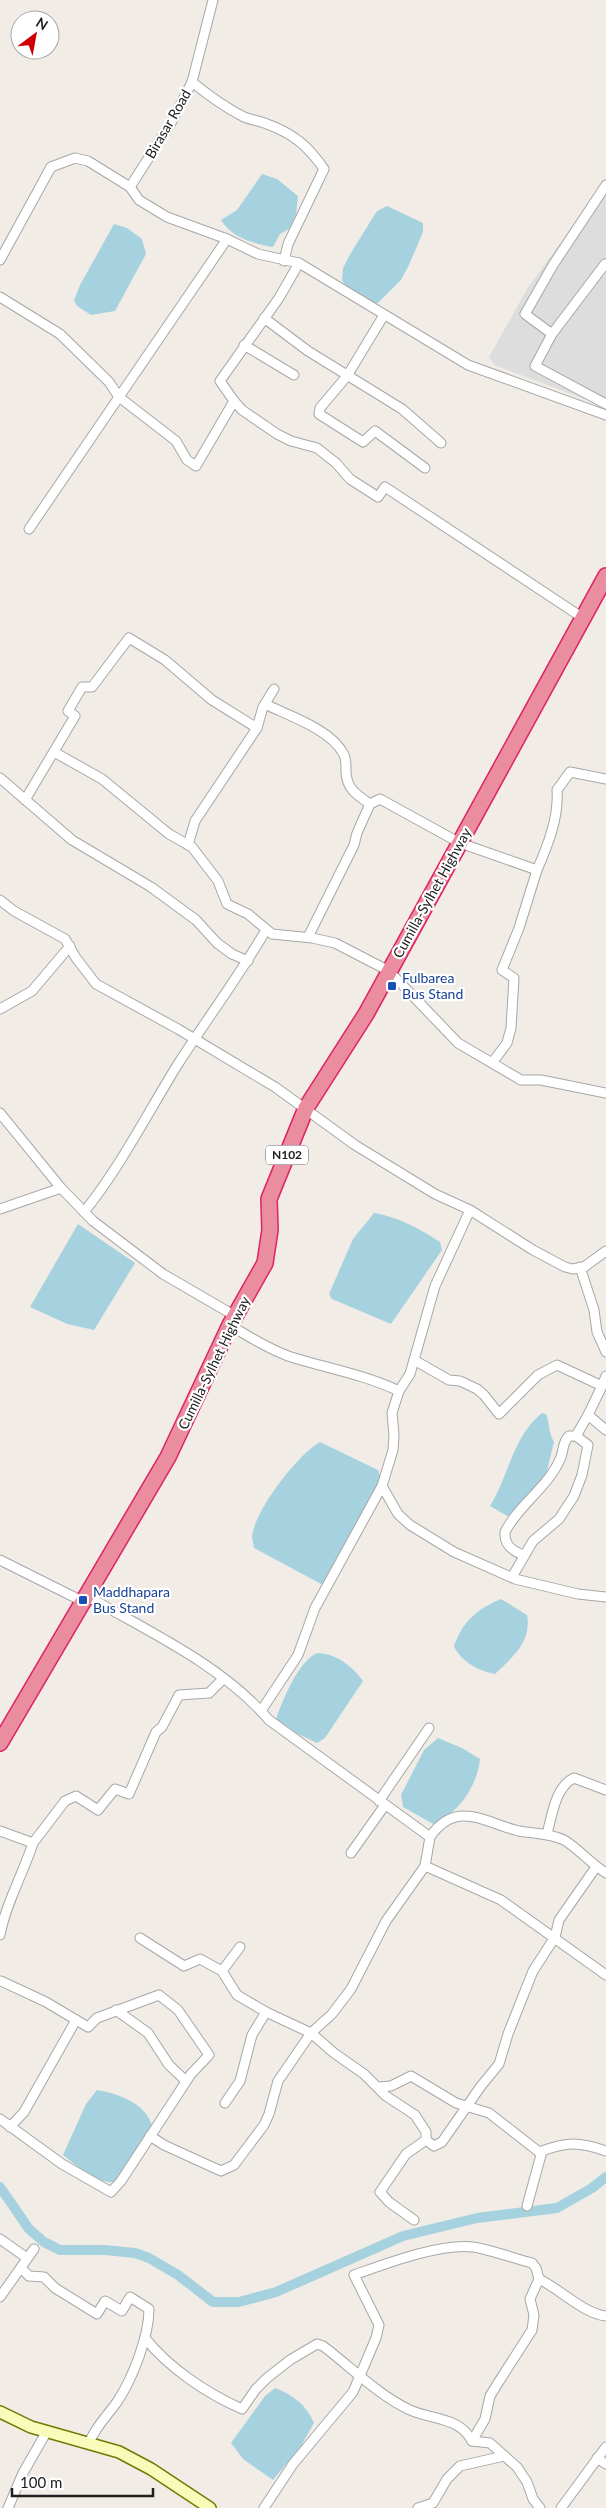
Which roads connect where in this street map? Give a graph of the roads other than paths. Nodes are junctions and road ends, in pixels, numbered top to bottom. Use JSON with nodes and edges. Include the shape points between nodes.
{"nodes":[{"id":1,"x":214,"y":0,"type":"edge"},
{"id":2,"x":192,"y":82,"type":"junction"},
{"id":3,"x":606,"y":185,"type":"edge"},
{"id":4,"x":130,"y":187,"type":"junction"},
{"id":5,"x":226,"y":239,"type":"junction"},
{"id":6,"x":0,"y":260,"type":"edge"},
{"id":7,"x":284,"y":261,"type":"junction"},
{"id":8,"x":299,"y":263,"type":"junction"},
{"id":9,"x":606,"y":264,"type":"edge"},
{"id":10,"x":0,"y":297,"type":"edge"},
{"id":11,"x":384,"y":315,"type":"junction"},
{"id":12,"x":264,"y":318,"type":"junction"},
{"id":13,"x":552,"y":334,"type":"junction"},
{"id":14,"x":244,"y":345,"type":"junction"},
{"id":15,"x":294,"y":376,"type":"dead end"},
{"id":16,"x":347,"y":376,"type":"junction"},
{"id":17,"x":119,"y":397,"type":"junction"},
{"id":18,"x":234,"y":401,"type":"junction"},
{"id":19,"x":606,"y":404,"type":"edge"},
{"id":20,"x":606,"y":415,"type":"edge"},
{"id":21,"x":440,"y":443,"type":"dead end"},
{"id":22,"x":425,"y":468,"type":"dead end"},
{"id":23,"x":29,"y":529,"type":"dead end"},
{"id":24,"x":606,"y":576,"type":"edge"},
{"id":25,"x":583,"y":618,"type":"junction"},
{"id":26,"x":274,"y":689,"type":"dead end"},
{"id":27,"x":265,"y":704,"type":"junction"},
{"id":28,"x":257,"y":728,"type":"junction"},
{"id":29,"x":54,"y":752,"type":"junction"},
{"id":30,"x":0,"y":778,"type":"edge"},
{"id":31,"x":606,"y":779,"type":"edge"},
{"id":32,"x":25,"y":800,"type":"junction"},
{"id":33,"x":370,"y":804,"type":"junction"},
{"id":34,"x":460,"y":843,"type":"junction"},
{"id":35,"x":188,"y":845,"type":"junction"},
{"id":36,"x":537,"y":870,"type":"junction"},
{"id":37,"x":0,"y":900,"type":"edge"},
{"id":38,"x":266,"y":930,"type":"junction"},
{"id":39,"x":308,"y":937,"type":"junction"},
{"id":40,"x":70,"y":946,"type":"junction"},
{"id":41,"x":248,"y":961,"type":"junction"},
{"id":42,"x":389,"y":971,"type":"junction"},
{"id":43,"x":0,"y":1009,"type":"edge"},
{"id":44,"x":196,"y":1039,"type":"junction"},
{"id":45,"x":492,"y":1063,"type":"junction"},
{"id":46,"x":606,"y":1093,"type":"edge"},
{"id":47,"x":306,"y":1108,"type":"junction"},
{"id":48,"x":0,"y":1113,"type":"edge"},
{"id":49,"x":61,"y":1188,"type":"junction"},
{"id":50,"x":0,"y":1209,"type":"edge"},
{"id":51,"x":470,"y":1210,"type":"junction"},
{"id":52,"x":84,"y":1212,"type":"junction"},
{"id":53,"x":606,"y":1252,"type":"edge"},
{"id":54,"x":580,"y":1267,"type":"junction"},
{"id":55,"x":233,"y":1321,"type":"junction"},
{"id":56,"x":606,"y":1352,"type":"edge"},
{"id":57,"x":414,"y":1360,"type":"junction"},
{"id":58,"x":606,"y":1376,"type":"edge"},
{"id":59,"x":602,"y":1386,"type":"junction"},
{"id":60,"x":399,"y":1391,"type":"junction"},
{"id":61,"x":588,"y":1414,"type":"junction"},
{"id":62,"x":606,"y":1430,"type":"edge"},
{"id":63,"x":576,"y":1436,"type":"junction"},
{"id":64,"x":382,"y":1486,"type":"junction"},
{"id":65,"x":524,"y":1555,"type":"junction"},
{"id":66,"x":0,"y":1560,"type":"edge"},
{"id":67,"x":512,"y":1577,"type":"junction"},
{"id":68,"x":606,"y":1598,"type":"edge"},
{"id":69,"x":86,"y":1599,"type":"junction"},
{"id":70,"x":223,"y":1679,"type":"junction"},
{"id":71,"x":261,"y":1711,"type":"junction"},
{"id":72,"x":429,"y":1728,"type":"dead end"},
{"id":73,"x":0,"y":1743,"type":"edge"},
{"id":74,"x":606,"y":1790,"type":"edge"},
{"id":75,"x":382,"y":1803,"type":"junction"},
{"id":76,"x":0,"y":1831,"type":"edge"},
{"id":77,"x":547,"y":1834,"type":"junction"},
{"id":78,"x":430,"y":1837,"type":"junction"},
{"id":79,"x":33,"y":1843,"type":"junction"},
{"id":80,"x":351,"y":1853,"type":"dead end"},
{"id":81,"x":425,"y":1866,"type":"junction"},
{"id":82,"x":596,"y":1867,"type":"junction"},
{"id":83,"x":606,"y":1873,"type":"edge"},
{"id":84,"x":0,"y":1935,"type":"edge"},
{"id":85,"x":555,"y":1937,"type":"junction"},
{"id":86,"x":140,"y":1938,"type":"dead end"},
{"id":87,"x":240,"y":1946,"type":"dead end"},
{"id":88,"x":222,"y":1971,"type":"junction"},
{"id":89,"x":0,"y":1973,"type":"edge"},
{"id":90,"x":606,"y":1975,"type":"edge"},
{"id":91,"x":0,"y":1981,"type":"edge"},
{"id":92,"x":116,"y":2010,"type":"junction"},
{"id":93,"x":266,"y":2012,"type":"junction"},
{"id":94,"x":76,"y":2020,"type":"junction"},
{"id":95,"x":311,"y":2033,"type":"junction"},
{"id":96,"x":186,"y":2081,"type":"junction"},
{"id":97,"x":378,"y":2087,"type":"junction"},
{"id":98,"x":225,"y":2103,"type":"dead end"},
{"id":99,"x":468,"y":2106,"type":"junction"},
{"id":100,"x":0,"y":2119,"type":"edge"},
{"id":101,"x":10,"y":2127,"type":"junction"},
{"id":102,"x":150,"y":2136,"type":"junction"},
{"id":103,"x":426,"y":2140,"type":"junction"},
{"id":104,"x":606,"y":2151,"type":"edge"},
{"id":105,"x":539,"y":2152,"type":"junction"},
{"id":106,"x":527,"y":2206,"type":"dead end"},
{"id":107,"x":414,"y":2220,"type":"dead end"},
{"id":108,"x":0,"y":2239,"type":"edge"},
{"id":109,"x":34,"y":2249,"type":"dead end"},
{"id":110,"x":27,"y":2258,"type":"junction"},
{"id":111,"x":21,"y":2268,"type":"junction"},
{"id":112,"x":539,"y":2279,"type":"junction"},
{"id":113,"x":0,"y":2297,"type":"edge"},
{"id":114,"x":606,"y":2316,"type":"edge"},
{"id":115,"x":145,"y":2338,"type":"junction"},
{"id":116,"x":359,"y":2374,"type":"junction"},
{"id":117,"x":0,"y":2412,"type":"edge"},
{"id":118,"x":47,"y":2431,"type":"junction"},
{"id":119,"x":472,"y":2441,"type":"junction"},
{"id":120,"x":89,"y":2443,"type":"junction"},
{"id":121,"x":606,"y":2447,"type":"edge"},
{"id":122,"x":504,"y":2456,"type":"junction"},
{"id":123,"x":597,"y":2458,"type":"junction"},
{"id":124,"x":606,"y":2464,"type":"edge"},
{"id":125,"x":8,"y":2508,"type":"edge"},
{"id":126,"x":210,"y":2508,"type":"edge"},
{"id":127,"x":264,"y":2508,"type":"edge"},
{"id":128,"x":418,"y":2508,"type":"edge"},
{"id":129,"x":540,"y":2508,"type":"edge"},
{"id":130,"x":561,"y":2508,"type":"edge"}],
"edges":[{"from":1,"to":2,"type":"street","name":"Birasar Road"},
{"from":2,"to":4,"type":"street","name":"Birasar Road","via":[[171,123]]},
{"from":2,"to":7,"type":"street","via":[[224,106],[301,141],[324,169],[288,244]]},
{"from":3,"to":13,"type":"street","via":[[525,314]]},
{"from":4,"to":5,"type":"street","via":[[139,200],[167,218]]},
{"from":4,"to":6,"type":"street","via":[[88,161],[75,158],[51,167]]},
{"from":5,"to":7,"type":"street","via":[[258,254]]},
{"from":5,"to":17,"type":"street"},
{"from":7,"to":8,"type":"street"},
{"from":8,"to":11,"type":"street"},
{"from":8,"to":12,"type":"street"},
{"from":9,"to":13,"type":"street"},
{"from":10,"to":17,"type":"street","via":[[60,334]]},
{"from":11,"to":16,"type":"street"},
{"from":11,"to":20,"type":"street","via":[[468,365]]},
{"from":12,"to":14,"type":"street"},
{"from":12,"to":16,"type":"street"},
{"from":13,"to":19,"type":"street","via":[[535,366]]},
{"from":14,"to":15,"type":"street"},
{"from":14,"to":18,"type":"street","via":[[220,381]]},
{"from":16,"to":21,"type":"street","via":[[402,410]]},
{"from":16,"to":22,"type":"street","via":[[320,408],[320,414],[364,442],[375,431]]},
{"from":17,"to":18,"type":"street","via":[[176,441],[186,460],[196,466]]},
{"from":17,"to":23,"type":"street"},
{"from":18,"to":25,"type":"street","via":[[277,434],[317,448],[350,479],[378,497],[385,487]]},
{"from":24,"to":25,"type":"highway","name":"Cumilla-Sylhet Highway","number":"N102"},
{"from":25,"to":34,"type":"highway","name":"Cumilla-Sylhet Highway","number":"N102"},
{"from":26,"to":27,"type":"street"},
{"from":27,"to":28,"type":"street"},
{"from":27,"to":33,"type":"street","via":[[314,727],[333,741],[345,755],[345,779],[351,789]]},
{"from":28,"to":29,"type":"street","via":[[204,694],[165,660],[129,638],[92,687],[82,687],[68,711],[74,716],[72,722]]},
{"from":28,"to":35,"type":"street","via":[[195,821]]},
{"from":29,"to":32,"type":"street"},
{"from":29,"to":35,"type":"street","via":[[102,778],[168,834]]},
{"from":30,"to":32,"type":"street"},
{"from":31,"to":36,"type":"street","via":[[570,772],[557,790],[558,802],[548,845]]},
{"from":32,"to":41,"type":"street","via":[[72,840],[141,880],[196,920],[232,954]]},
{"from":33,"to":34,"type":"street","via":[[380,799]]},
{"from":33,"to":39,"type":"street","via":[[354,845]]},
{"from":34,"to":36,"type":"street"},
{"from":34,"to":42,"type":"highway","name":"Cumilla-Sylhet Highway","number":"N102"},
{"from":35,"to":38,"type":"street","via":[[218,880],[227,904],[248,914]]},
{"from":36,"to":45,"type":"street","via":[[502,970],[514,978],[511,1028],[507,1042]]},
{"from":37,"to":40,"type":"street","via":[[65,939]]},
{"from":38,"to":39,"type":"street","via":[[272,934]]},
{"from":38,"to":41,"type":"street"},
{"from":39,"to":42,"type":"street","via":[[335,944]]},
{"from":40,"to":43,"type":"street","via":[[32,991]]},
{"from":40,"to":44,"type":"street","via":[[96,984]]},
{"from":41,"to":44,"type":"street"},
{"from":42,"to":45,"type":"street","via":[[458,1043]]},
{"from":42,"to":47,"type":"highway","name":"Cumilla-Sylhet Highway","number":"N102","via":[[366,1014]]},
{"from":44,"to":47,"type":"street"},
{"from":44,"to":52,"type":"street","via":[[138,1128],[116,1170]]},
{"from":45,"to":46,"type":"street","via":[[521,1080],[541,1080]]},
{"from":47,"to":51,"type":"street","via":[[390,1168]]},
{"from":47,"to":55,"type":"highway","name":"Cumilla-Sylhet Highway","number":"N102","via":[[269,1199],[270,1230],[265,1263]]},
{"from":48,"to":49,"type":"street"},
{"from":49,"to":50,"type":"street"},
{"from":49,"to":52,"type":"street"},
{"from":51,"to":54,"type":"street","via":[[550,1260],[572,1269]]},
{"from":51,"to":57,"type":"street","via":[[435,1286]]},
{"from":52,"to":55,"type":"street","via":[[163,1274]]},
{"from":53,"to":54,"type":"street"},
{"from":54,"to":56,"type":"street","via":[[594,1310],[597,1332]]},
{"from":55,"to":60,"type":"street","via":[[261,1345]]},
{"from":55,"to":69,"type":"highway","name":"Cumilla-Sylhet Highway","number":"N102","via":[[168,1457]]},
{"from":57,"to":59,"type":"street","via":[[449,1380],[477,1389],[499,1414],[538,1375],[557,1365]]},
{"from":57,"to":60,"type":"street"},
{"from":58,"to":59,"type":"street"},
{"from":59,"to":61,"type":"street"},
{"from":60,"to":64,"type":"street","via":[[392,1413],[393,1450]]},
{"from":61,"to":62,"type":"street"},
{"from":61,"to":63,"type":"street"},
{"from":63,"to":65,"type":"street","via":[[588,1445],[574,1496],[560,1519],[533,1541]]},
{"from":63,"to":65,"type":"street","via":[[569,1436],[564,1441],[561,1456],[540,1490],[520,1508],[505,1532],[508,1545]]},
{"from":64,"to":67,"type":"street","via":[[398,1514],[410,1525],[454,1552]]},
{"from":64,"to":71,"type":"street","via":[[315,1608],[298,1655]]},
{"from":65,"to":67,"type":"street"},
{"from":66,"to":69,"type":"street"},
{"from":67,"to":68,"type":"street"},
{"from":69,"to":70,"type":"street","via":[[189,1655]]},
{"from":69,"to":73,"type":"highway","name":"Cumilla-Sylhet Highway","number":"N102"},
{"from":70,"to":71,"type":"street","via":[[250,1697]]},
{"from":70,"to":79,"type":"street","via":[[209,1693],[179,1695],[156,1732],[129,1794],[114,1789],[98,1810],[76,1796],[65,1801]]},
{"from":71,"to":75,"type":"street"},
{"from":72,"to":75,"type":"street"},
{"from":74,"to":77,"type":"street","via":[[574,1778],[569,1780],[558,1796]]},
{"from":75,"to":78,"type":"street"},
{"from":75,"to":80,"type":"street"},
{"from":76,"to":79,"type":"street"},
{"from":77,"to":78,"type":"street","via":[[520,1831],[468,1815],[442,1824]]},
{"from":77,"to":82,"type":"street","via":[[574,1847]]},
{"from":78,"to":81,"type":"street"},
{"from":79,"to":84,"type":"street"},
{"from":81,"to":85,"type":"street","via":[[501,1900]]},
{"from":81,"to":95,"type":"street","via":[[386,1921],[351,1989],[332,2014]]},
{"from":82,"to":83,"type":"street"},
{"from":82,"to":85,"type":"street","via":[[559,1920]]},
{"from":85,"to":90,"type":"street"},
{"from":85,"to":99,"type":"street","via":[[533,1971],[499,2064]]},
{"from":86,"to":88,"type":"street","via":[[184,1966],[200,1959]]},
{"from":87,"to":88,"type":"street"},
{"from":88,"to":93,"type":"street","via":[[237,1995]]},
{"from":89,"to":91,"type":"street"},
{"from":91,"to":94,"type":"street"},
{"from":92,"to":94,"type":"street","via":[[97,2018],[88,2027]]},
{"from":92,"to":96,"type":"street","via":[[148,2033],[169,2066]]},
{"from":92,"to":96,"type":"street","via":[[159,1996],[178,2010],[210,2056]]},
{"from":93,"to":95,"type":"street"},
{"from":93,"to":98,"type":"street","via":[[252,2035],[240,2081]]},
{"from":94,"to":101,"type":"street","via":[[24,2112]]},
{"from":95,"to":97,"type":"street"},
{"from":95,"to":102,"type":"street","via":[[278,2081],[264,2125],[234,2165],[221,2170]]},
{"from":96,"to":102,"type":"street"},
{"from":97,"to":99,"type":"street","via":[[391,2086],[411,2076],[456,2103]]},
{"from":97,"to":103,"type":"street","via":[[415,2115],[426,2132]]},
{"from":99,"to":103,"type":"street","via":[[442,2142],[434,2146]]},
{"from":99,"to":105,"type":"street","via":[[494,2116],[522,2142]]},
{"from":100,"to":101,"type":"street"},
{"from":101,"to":102,"type":"street","via":[[62,2164],[111,2192]]},
{"from":103,"to":107,"type":"street","via":[[406,2154],[380,2192]]},
{"from":104,"to":105,"type":"street","via":[[588,2144],[570,2143]]},
{"from":105,"to":106,"type":"street","via":[[542,2155]]},
{"from":108,"to":110,"type":"street"},
{"from":109,"to":110,"type":"street"},
{"from":110,"to":111,"type":"street"},
{"from":111,"to":113,"type":"street"},
{"from":111,"to":115,"type":"street","via":[[29,2276],[44,2277],[55,2288],[97,2314],[105,2302],[122,2311],[130,2297],[149,2309]]},
{"from":112,"to":114,"type":"street","via":[[595,2315]]},
{"from":112,"to":116,"type":"street","via":[[532,2263],[472,2247],[408,2258],[354,2275],[379,2324]]},
{"from":112,"to":119,"type":"street","via":[[530,2299],[534,2316],[532,2330],[490,2396],[486,2419]]},
{"from":115,"to":116,"type":"street","via":[[168,2363],[242,2409],[267,2378],[317,2344]]},
{"from":115,"to":120,"type":"street","via":[[124,2390],[94,2430]]},
{"from":116,"to":119,"type":"street","via":[[408,2409],[453,2421]]},
{"from":116,"to":127,"type":"street","via":[[357,2385],[293,2464]]},
{"from":117,"to":118,"type":"street"},
{"from":118,"to":120,"type":"street"},
{"from":118,"to":125,"type":"street"},
{"from":119,"to":122,"type":"street","via":[[490,2443]]},
{"from":120,"to":126,"type":"street","via":[[119,2452],[151,2469]]},
{"from":121,"to":123,"type":"street"},
{"from":122,"to":128,"type":"street","via":[[460,2466],[453,2471],[433,2503]]},
{"from":122,"to":129,"type":"street","via":[[517,2467]]},
{"from":123,"to":124,"type":"street"},
{"from":123,"to":130,"type":"street"}]}
